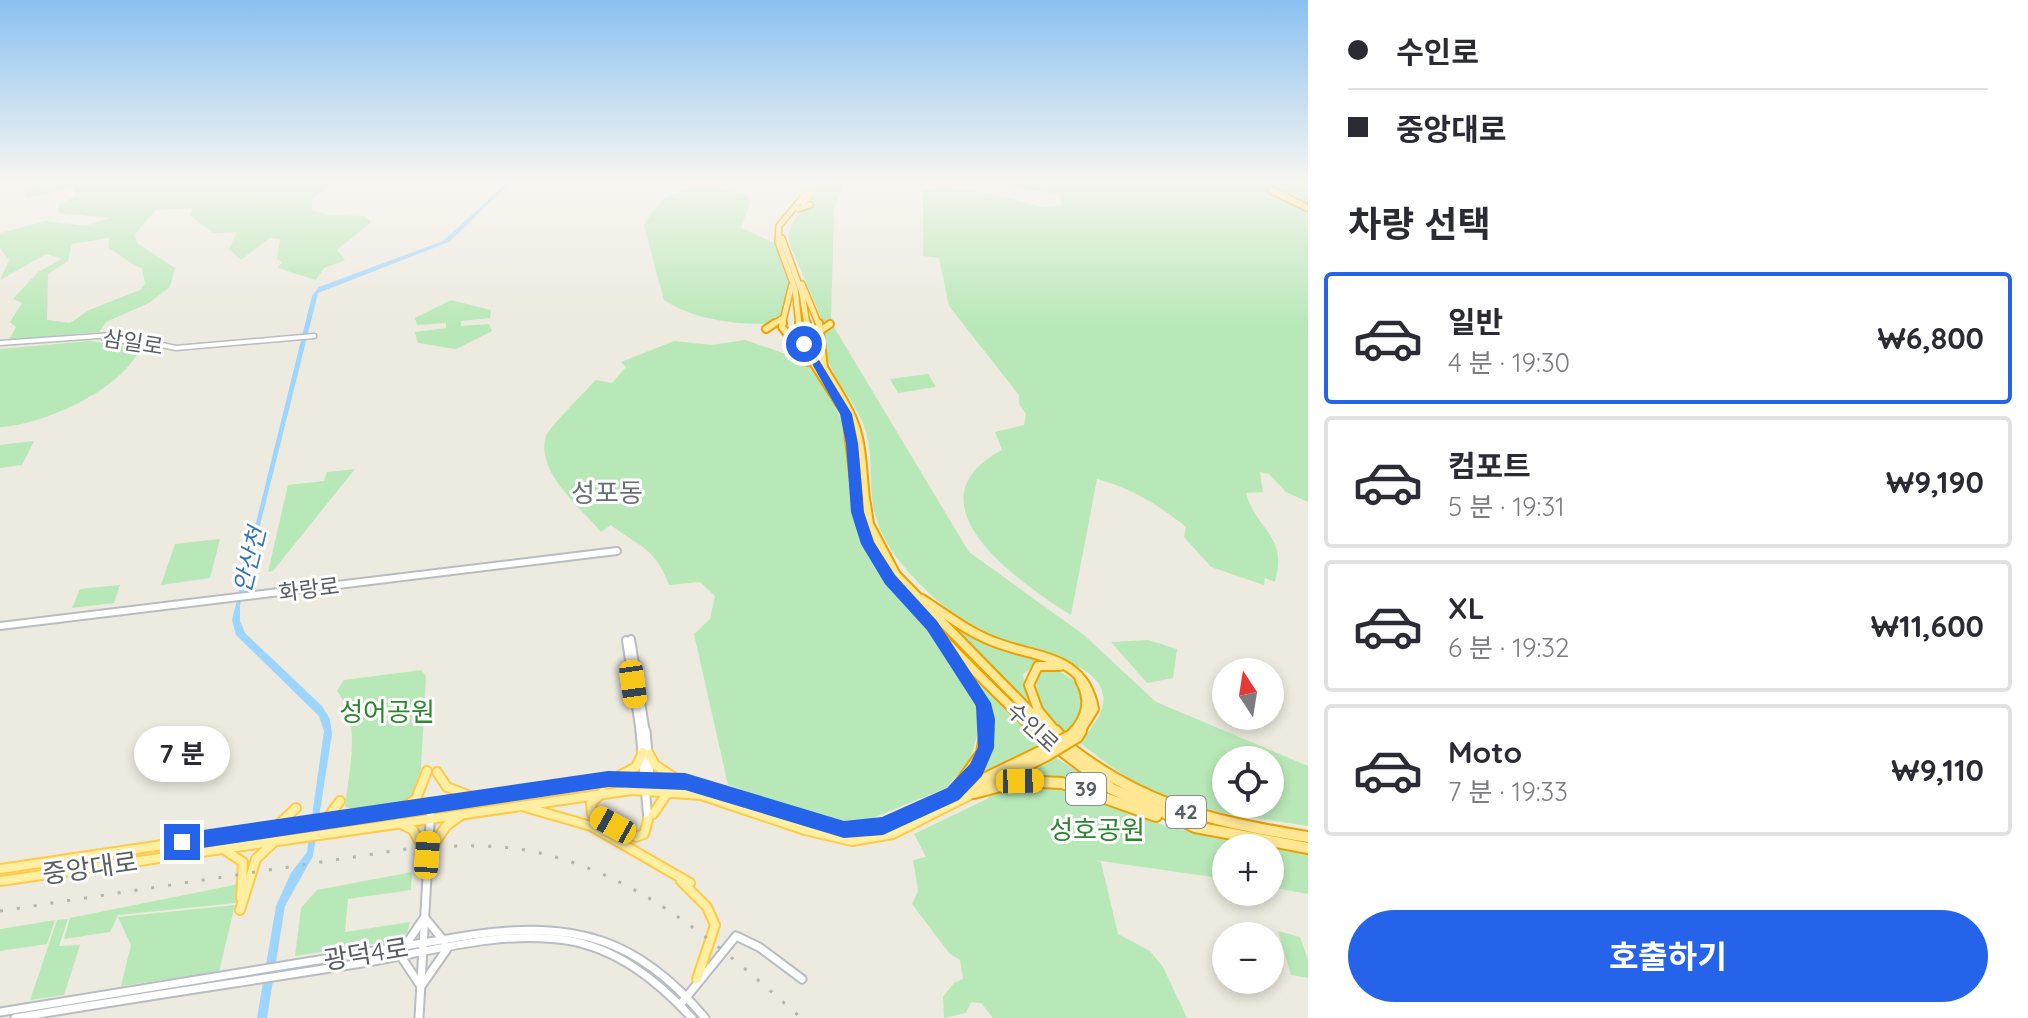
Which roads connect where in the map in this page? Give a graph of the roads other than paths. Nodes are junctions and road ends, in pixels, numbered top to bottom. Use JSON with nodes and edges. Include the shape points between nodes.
{"nodes":[{"id":1,"x":783,"y":228,"type":"edge"},
{"id":2,"x":796,"y":281,"type":"junction"},
{"id":3,"x":784,"y":316,"type":"junction"},
{"id":4,"x":816,"y":317,"type":"junction"},
{"id":5,"x":820,"y":331,"type":"junction"},
{"id":6,"x":788,"y":336,"type":"junction"},
{"id":7,"x":314,"y":338,"type":"dead end"},
{"id":8,"x":0,"y":344,"type":"edge"},
{"id":9,"x":821,"y":372,"type":"junction"},
{"id":10,"x":617,"y":551,"type":"dead end"},
{"id":11,"x":912,"y":592,"type":"junction"},
{"id":12,"x":932,"y":625,"type":"junction"},
{"id":13,"x":0,"y":626,"type":"edge"},
{"id":14,"x":629,"y":640,"type":"dead end"},
{"id":15,"x":1074,"y":736,"type":"junction"},
{"id":16,"x":646,"y":753,"type":"junction"},
{"id":17,"x":1045,"y":753,"type":"junction"},
{"id":18,"x":1075,"y":754,"type":"junction"},
{"id":19,"x":427,"y":771,"type":"dead end"},
{"id":20,"x":437,"y":772,"type":"dead end"},
{"id":21,"x":647,"y":778,"type":"junction"},
{"id":22,"x":608,"y":779,"type":"junction"},
{"id":23,"x":685,"y":782,"type":"junction"},
{"id":24,"x":648,"y":789,"type":"junction"},
{"id":25,"x":674,"y":791,"type":"junction"},
{"id":26,"x":603,"y":792,"type":"junction"},
{"id":27,"x":974,"y":793,"type":"junction"},
{"id":28,"x":953,"y":794,"type":"junction"},
{"id":29,"x":479,"y":799,"type":"junction"},
{"id":30,"x":431,"y":806,"type":"junction"},
{"id":31,"x":517,"y":806,"type":"junction"},
{"id":32,"x":400,"y":810,"type":"junction"},
{"id":33,"x":463,"y":814,"type":"junction"},
{"id":34,"x":355,"y":817,"type":"junction"},
{"id":35,"x":650,"y":817,"type":"junction"},
{"id":36,"x":328,"y":819,"type":"junction"},
{"id":37,"x":430,"y":819,"type":"junction"},
{"id":38,"x":302,"y":823,"type":"junction"},
{"id":39,"x":399,"y":823,"type":"junction"},
{"id":40,"x":1195,"y":827,"type":"junction"},
{"id":41,"x":272,"y":829,"type":"junction"},
{"id":42,"x":357,"y":829,"type":"junction"},
{"id":43,"x":622,"y":836,"type":"junction"},
{"id":44,"x":1308,"y":837,"type":"edge"},
{"id":45,"x":276,"y":841,"type":"junction"},
{"id":46,"x":1308,"y":848,"type":"edge"},
{"id":47,"x":223,"y":849,"type":"junction"},
{"id":48,"x":427,"y":855,"type":"junction"},
{"id":49,"x":666,"y":868,"type":"junction"},
{"id":50,"x":0,"y":869,"type":"edge"},
{"id":51,"x":0,"y":881,"type":"edge"},
{"id":52,"x":690,"y":883,"type":"dead end"},
{"id":53,"x":425,"y":917,"type":"junction"},
{"id":54,"x":446,"y":945,"type":"junction"},
{"id":55,"x":423,"y":949,"type":"junction"},
{"id":56,"x":401,"y":952,"type":"junction"},
{"id":57,"x":248,"y":977,"type":"junction"},
{"id":58,"x":697,"y":979,"type":"junction"},
{"id":59,"x":802,"y":979,"type":"dead end"},
{"id":60,"x":421,"y":986,"type":"junction"},
{"id":61,"x":688,"y":995,"type":"junction"},
{"id":62,"x":680,"y":1005,"type":"junction"},
{"id":63,"x":0,"y":1012,"type":"edge"},
{"id":64,"x":15,"y":1018,"type":"edge"},
{"id":65,"x":419,"y":1018,"type":"edge"},
{"id":66,"x":692,"y":1018,"type":"edge"},
{"id":67,"x":705,"y":1018,"type":"edge"}],
"edges":[{"from":1,"to":2,"type":"highway","name":"수인로","number":"42","via":[[778,234]]},
{"from":2,"to":3,"type":"highway"},
{"from":2,"to":4,"type":"highway","via":[[807,290]]},
{"from":2,"to":9,"type":"highway","name":"수인로","number":"42","via":[[803,330]]},
{"from":3,"to":6,"type":"highway","via":[[782,327]]},
{"from":3,"to":6,"type":"highway","via":[[768,330]]},
{"from":4,"to":5,"type":"highway"},
{"from":4,"to":5,"type":"highway","via":[[828,323]]},
{"from":5,"to":9,"type":"highway"},
{"from":6,"to":9,"type":"highway"},
{"from":7,"to":8,"type":"main road","name":"삼일로","via":[[173,352],[109,338]]},
{"from":9,"to":11,"type":"highway","name":"수인로","number":"42","via":[[839,390],[856,427],[865,507],[876,543]]},
{"from":9,"to":12,"type":"highway","name":"수인로","number":"42","via":[[846,414],[858,512],[868,544],[890,580]]},
{"from":10,"to":13,"type":"main road","name":"화랑로"},
{"from":11,"to":15,"type":"highway","via":[[976,634],[1077,671],[1090,687],[1094,709]]},
{"from":11,"to":18,"type":"highway","name":"수인로","number":"42","via":[[1031,716]]},
{"from":12,"to":28,"type":"highway","via":[[975,686],[987,719],[981,760]]},
{"from":12,"to":40,"type":"highway","name":"수인로","number":"42","via":[[1045,741],[1112,789]]},
{"from":14,"to":16,"type":"main road"},
{"from":15,"to":17,"type":"highway","bridge":true},
{"from":15,"to":18,"type":"highway","number":"39","via":[[1087,705],[1082,682],[1060,666],[1038,666],[1030,676],[1031,696]]},
{"from":16,"to":21,"type":"main road"},
{"from":16,"to":22,"type":"main road","via":[[630,772]]},
{"from":16,"to":23,"type":"main road","via":[[662,771]]},
{"from":17,"to":27,"type":"highway"},
{"from":17,"to":28,"type":"highway","number":"39"},
{"from":18,"to":44,"type":"highway","name":"수인로","number":"42","via":[[1182,811]]},
{"from":19,"to":32,"type":"main road","via":[[419,794]]},
{"from":20,"to":29,"type":"main road","via":[[447,787]]},
{"from":21,"to":22,"type":"main road","name":"중앙대로","number":"39"},
{"from":21,"to":23,"type":"main road","name":"중앙대로","number":"39"},
{"from":21,"to":24,"type":"main road"},
{"from":22,"to":29,"type":"main road","name":"중앙대로","number":"39"},
{"from":23,"to":28,"type":"main road","name":"중앙대로","number":"39","via":[[844,829],[883,826]]},
{"from":24,"to":25,"type":"main road","name":"중앙대로","number":"39"},
{"from":24,"to":26,"type":"main road","name":"중앙대로","number":"39"},
{"from":24,"to":35,"type":"main road"},
{"from":25,"to":27,"type":"main road","name":"중앙대로","number":"39","via":[[852,841],[893,834]]},
{"from":25,"to":35,"type":"main road"},
{"from":26,"to":31,"type":"main road","name":"중앙대로","number":"39"},
{"from":26,"to":43,"type":"main road","via":[[591,803],[592,814]]},
{"from":27,"to":40,"type":"highway","number":"39","via":[[1020,781],[1062,783]]},
{"from":29,"to":30,"type":"main road","name":"중앙대로","number":"39"},
{"from":30,"to":32,"type":"main road","name":"중앙대로","number":"39"},
{"from":30,"to":37,"type":"main road"},
{"from":31,"to":33,"type":"main road","name":"중앙대로","number":"39"},
{"from":31,"to":43,"type":"main road","via":[[564,815]]},
{"from":32,"to":34,"type":"main road","name":"중앙대로","number":"39"},
{"from":33,"to":37,"type":"main road","name":"중앙대로","number":"39"},
{"from":33,"to":48,"type":"main road","via":[[446,826]]},
{"from":34,"to":36,"type":"main road","name":"중앙대로","number":"39"},
{"from":34,"to":36,"type":"main road","via":[[340,801]]},
{"from":34,"to":42,"type":"main road","via":[[361,821]]},
{"from":35,"to":43,"type":"main road","via":[[641,836]]},
{"from":36,"to":38,"type":"main road","name":"중앙대로","number":"39"},
{"from":37,"to":39,"type":"main road","name":"중앙대로","number":"39"},
{"from":37,"to":48,"type":"main road"},
{"from":38,"to":41,"type":"main road","name":"중앙대로","number":"39"},
{"from":38,"to":41,"type":"main road","via":[[296,808]]},
{"from":39,"to":42,"type":"main road","name":"중앙대로","number":"39"},
{"from":39,"to":48,"type":"main road","via":[[413,830]]},
{"from":40,"to":46,"type":"highway","name":"수인로","number":"42"},
{"from":41,"to":50,"type":"main road","name":"중앙대로","number":"39"},
{"from":42,"to":45,"type":"main road","name":"중앙대로","number":"39"},
{"from":43,"to":49,"type":"main road"},
{"from":45,"to":47,"type":"main road","name":"중앙대로","number":"39"},
{"from":45,"to":47,"type":"main road","via":[[256,859],[240,910],[243,862]]},
{"from":47,"to":51,"type":"main road","name":"중앙대로","number":"39"},
{"from":48,"to":53,"type":"main road"},
{"from":49,"to":52,"type":"main road"},
{"from":49,"to":58,"type":"main road","via":[[716,917],[716,933]]},
{"from":53,"to":54,"type":"main road"},
{"from":53,"to":55,"type":"main road"},
{"from":53,"to":56,"type":"main road"},
{"from":54,"to":55,"type":"main road","name":"광덕4로"},
{"from":54,"to":60,"type":"main road"},
{"from":54,"to":61,"type":"main road","name":"광덕4로","via":[[524,930],[581,934],[633,955]]},
{"from":54,"to":62,"type":"main road","name":"광덕4로","via":[[568,941],[642,970]]},
{"from":55,"to":56,"type":"main road","name":"광덕4로"},
{"from":55,"to":60,"type":"main road"},
{"from":56,"to":57,"type":"main road","name":"광덕4로"},
{"from":56,"to":60,"type":"main road"},
{"from":57,"to":63,"type":"main road","name":"광덕4로"},
{"from":57,"to":64,"type":"main road","name":"광덕4로"},
{"from":58,"to":59,"type":"main road","via":[[736,936]]},
{"from":58,"to":61,"type":"main road"},
{"from":60,"to":65,"type":"main road"},
{"from":61,"to":62,"type":"main road"},
{"from":61,"to":67,"type":"main road","name":"광덕4로"},
{"from":62,"to":66,"type":"main road","name":"광덕4로"}]}
